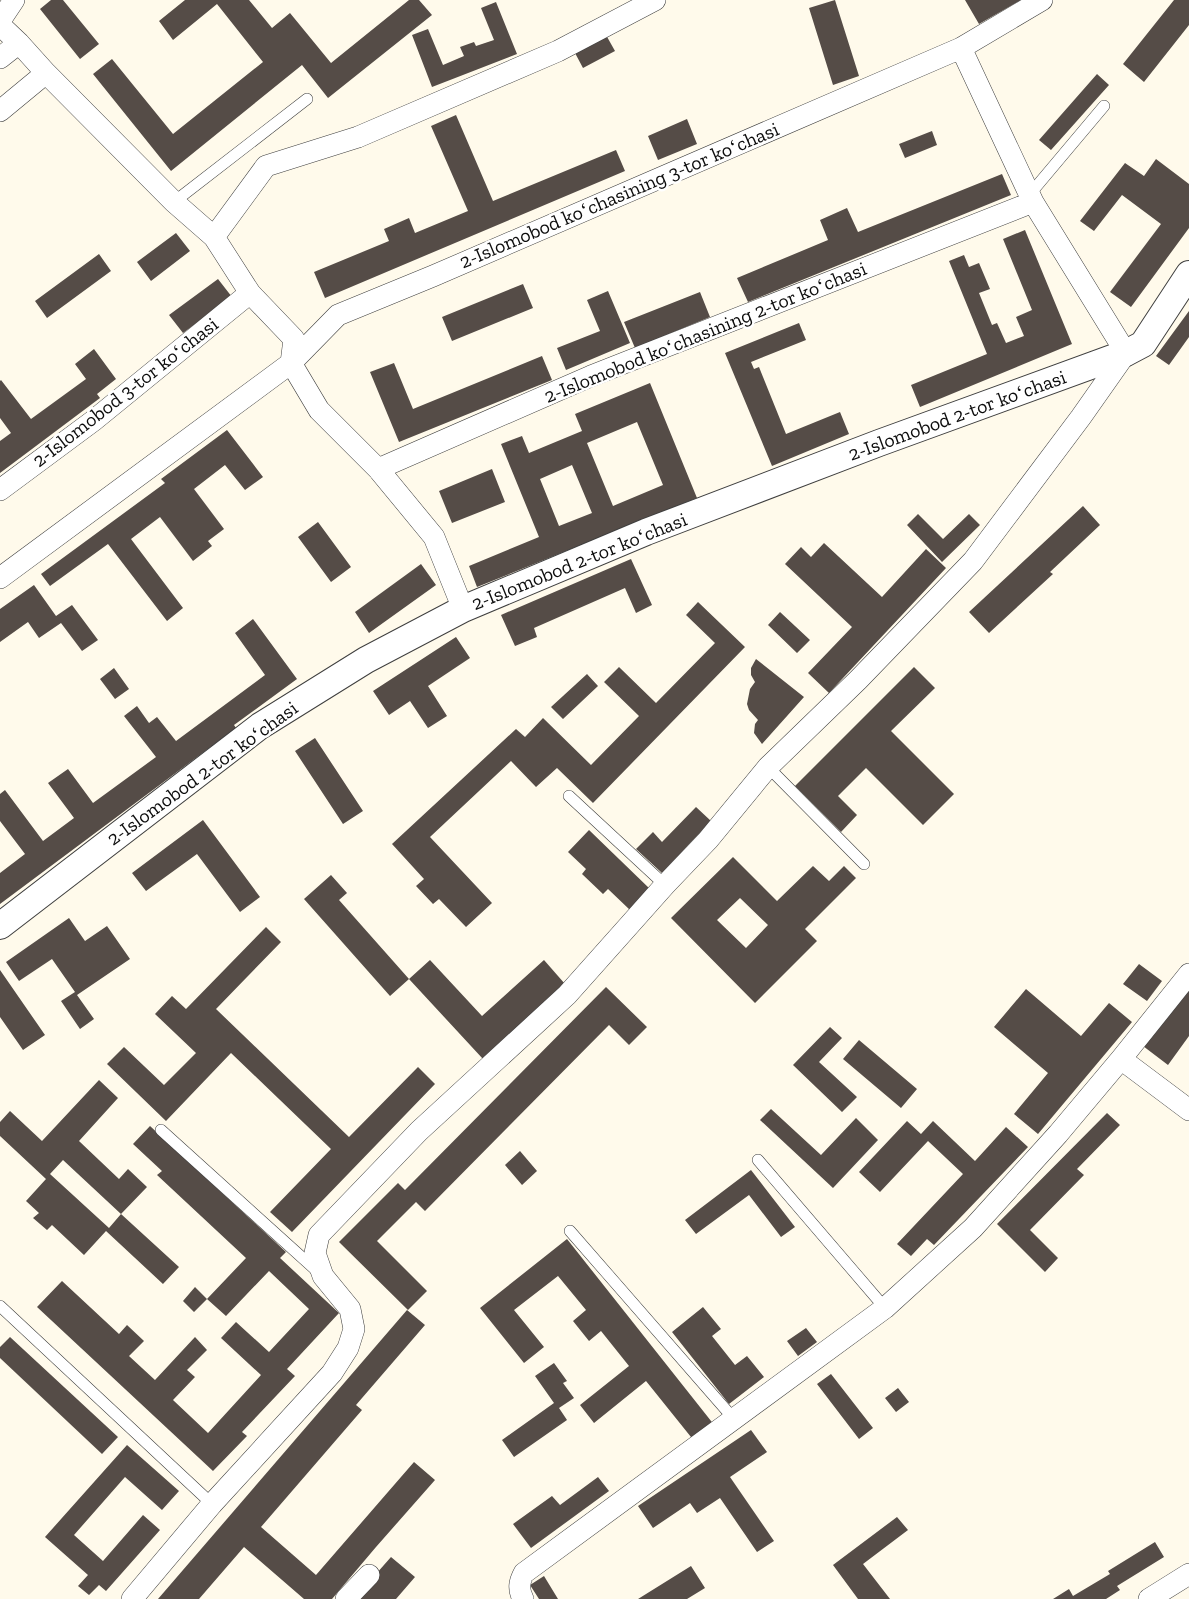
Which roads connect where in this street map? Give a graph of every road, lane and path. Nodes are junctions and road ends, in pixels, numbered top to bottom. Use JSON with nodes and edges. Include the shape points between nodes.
{"nodes":[{"id":1,"x":14,"y":0,"type":"edge"},
{"id":2,"x":655,"y":0,"type":"edge"},
{"id":3,"x":1042,"y":0,"type":"edge"},
{"id":4,"x":0,"y":21,"type":"edge"},
{"id":5,"x":0,"y":25,"type":"edge"},
{"id":6,"x":19,"y":43,"type":"junction"},
{"id":7,"x":961,"y":48,"type":"junction"},
{"id":8,"x":0,"y":58,"type":"edge"},
{"id":9,"x":46,"y":73,"type":"junction"},
{"id":10,"x":308,"y":99,"type":"dead end"},
{"id":11,"x":1104,"y":106,"type":"dead end"},
{"id":12,"x":0,"y":111,"type":"edge"},
{"id":13,"x":1032,"y":198,"type":"junction"},
{"id":14,"x":174,"y":202,"type":"junction"},
{"id":15,"x":214,"y":237,"type":"junction"},
{"id":16,"x":1189,"y":274,"type":"edge"},
{"id":17,"x":250,"y":293,"type":"junction"},
{"id":18,"x":1126,"y":353,"type":"junction"},
{"id":19,"x":291,"y":363,"type":"junction"},
{"id":20,"x":378,"y":469,"type":"junction"},
{"id":21,"x":0,"y":490,"type":"edge"},
{"id":22,"x":0,"y":578,"type":"edge"},
{"id":23,"x":463,"y":609,"type":"junction"},
{"id":24,"x":768,"y":767,"type":"junction"},
{"id":25,"x":569,"y":796,"type":"dead end"},
{"id":26,"x":864,"y":864,"type":"dead end"},
{"id":27,"x":665,"y":885,"type":"junction"},
{"id":28,"x":0,"y":926,"type":"edge"},
{"id":29,"x":1189,"y":974,"type":"edge"},
{"id":30,"x":1121,"y":1059,"type":"junction"},
{"id":31,"x":1189,"y":1110,"type":"edge"},
{"id":32,"x":161,"y":1130,"type":"dead end"},
{"id":33,"x":758,"y":1160,"type":"dead end"},
{"id":34,"x":570,"y":1231,"type":"dead end"},
{"id":35,"x":323,"y":1276,"type":"junction"},
{"id":36,"x":0,"y":1306,"type":"edge"},
{"id":37,"x":885,"y":1308,"type":"junction"},
{"id":38,"x":734,"y":1419,"type":"junction"},
{"id":39,"x":212,"y":1504,"type":"junction"},
{"id":40,"x":1189,"y":1574,"type":"edge"},
{"id":41,"x":369,"y":1575,"type":"dead end"},
{"id":42,"x":132,"y":1599,"type":"edge"},
{"id":43,"x":346,"y":1599,"type":"edge"},
{"id":44,"x":523,"y":1599,"type":"edge"},
{"id":45,"x":1149,"y":1599,"type":"edge"}],
"edges":[{"from":1,"to":4,"type":"street"},
{"from":2,"to":15,"type":"street","via":[[558,51],[367,133],[266,166]]},
{"from":3,"to":7,"type":"street","name":"2-Islomobod koʻchasining 3-tor koʻchasi"},
{"from":5,"to":6,"type":"street"},
{"from":6,"to":8,"type":"street"},
{"from":6,"to":9,"type":"street"},
{"from":7,"to":13,"type":"street"},
{"from":7,"to":19,"type":"street","name":"2-Islomobod koʻchasining 3-tor koʻchasi","via":[[338,315]]},
{"from":9,"to":12,"type":"street"},
{"from":9,"to":14,"type":"street"},
{"from":10,"to":14,"type":"lane"},
{"from":11,"to":13,"type":"lane"},
{"from":13,"to":18,"type":"street"},
{"from":13,"to":20,"type":"street","name":"2-Islomobod koʻchasining 2-tor koʻchasi","via":[[591,376]]},
{"from":14,"to":15,"type":"street"},
{"from":15,"to":17,"type":"street"},
{"from":16,"to":18,"type":"street","name":"2-Islomobod 2-tor koʻchasi","via":[[1143,344]]},
{"from":17,"to":19,"type":"street","via":[[294,339]]},
{"from":17,"to":21,"type":"street","name":"2-Islomobod 3-tor koʻchasi","via":[[93,421]]},
{"from":18,"to":23,"type":"street","name":"2-Islomobod 2-tor koʻchasi","via":[[655,529]]},
{"from":18,"to":24,"type":"street","via":[[973,561]]},
{"from":19,"to":20,"type":"street","via":[[320,410]]},
{"from":19,"to":22,"type":"street"},
{"from":20,"to":23,"type":"street","via":[[434,537]]},
{"from":23,"to":28,"type":"street","name":"2-Islomobod 2-tor koʻchasi","via":[[366,660],[260,726]]},
{"from":24,"to":26,"type":"lane"},
{"from":24,"to":27,"type":"street","via":[[708,840]]},
{"from":25,"to":27,"type":"lane"},
{"from":27,"to":35,"type":"street","via":[[567,995],[419,1131],[319,1234],[315,1253]]},
{"from":29,"to":30,"type":"street"},
{"from":30,"to":31,"type":"street"},
{"from":30,"to":37,"type":"street","via":[[973,1228]]},
{"from":32,"to":35,"type":"lane"},
{"from":33,"to":37,"type":"lane"},
{"from":34,"to":38,"type":"lane"},
{"from":35,"to":39,"type":"street","via":[[350,1310],[354,1329],[348,1348],[332,1373]]},
{"from":36,"to":39,"type":"lane"},
{"from":37,"to":38,"type":"street"},
{"from":38,"to":44,"type":"street","via":[[524,1573],[519,1582]]},
{"from":39,"to":42,"type":"street"},
{"from":40,"to":45,"type":"street"},
{"from":41,"to":43,"type":"street"}]}
